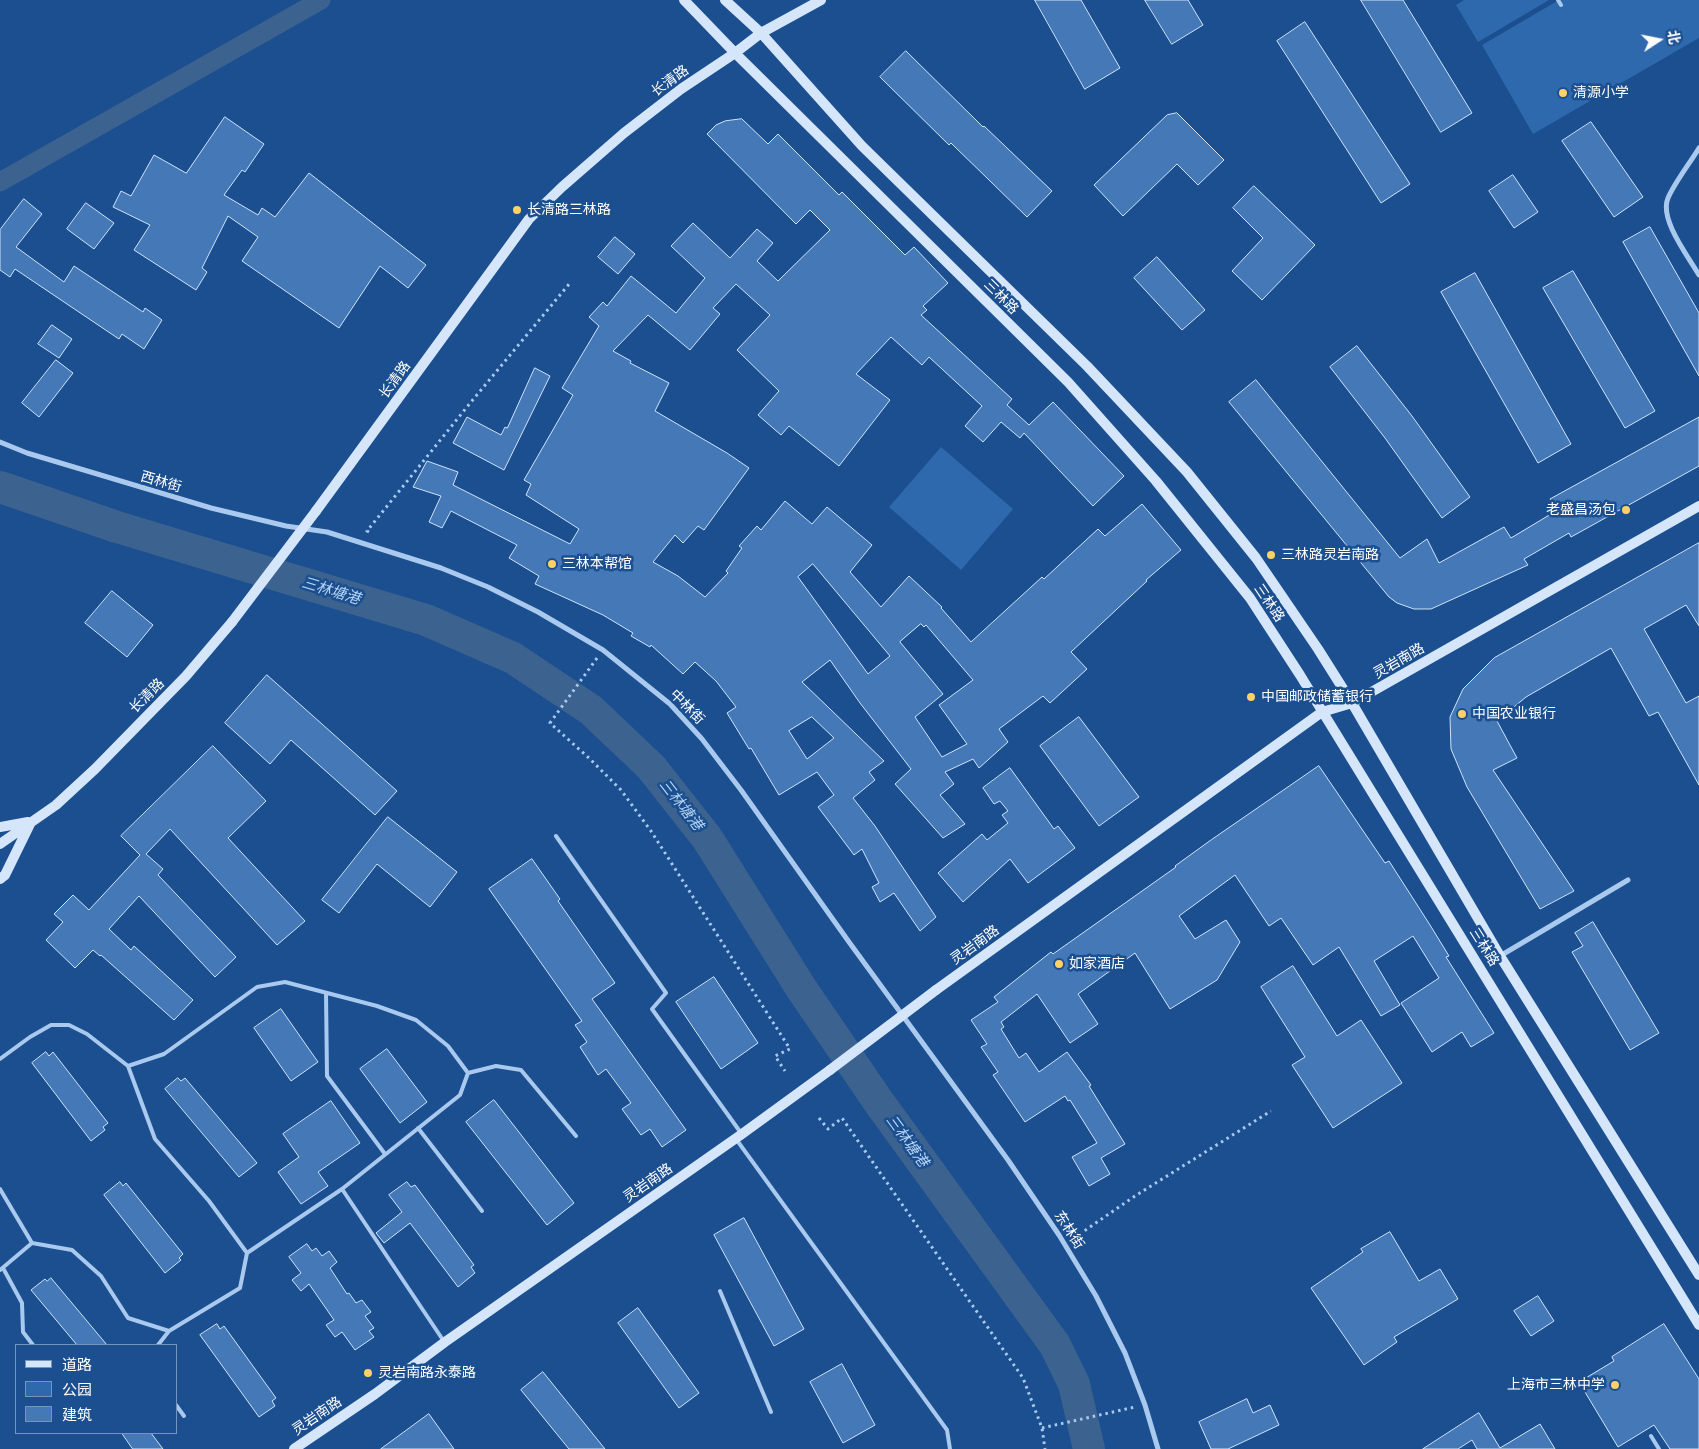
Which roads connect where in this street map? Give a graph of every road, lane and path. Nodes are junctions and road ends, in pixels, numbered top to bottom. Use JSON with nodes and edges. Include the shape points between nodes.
{"nodes":[{"id":1,"x":684,"y":0,"type":"edge"},
{"id":2,"x":725,"y":0,"type":"edge"},
{"id":3,"x":821,"y":0,"type":"edge"},
{"id":4,"x":1558,"y":0,"type":"edge"},
{"id":5,"x":1560,"y":5,"type":"dead end"},
{"id":6,"x":760,"y":34,"type":"junction"},
{"id":7,"x":736,"y":53,"type":"junction"},
{"id":8,"x":1699,"y":148,"type":"edge"},
{"id":9,"x":1699,"y":275,"type":"edge"},
{"id":10,"x":570,"y":283,"type":"dead end"},
{"id":11,"x":0,"y":442,"type":"edge"},
{"id":12,"x":1699,"y":506,"type":"edge"},
{"id":13,"x":319,"y":530,"type":"joint"},
{"id":14,"x":374,"y":535,"type":"dead end"},
{"id":15,"x":603,"y":650,"type":"junction"},
{"id":16,"x":1352,"y":704,"type":"junction"},
{"id":17,"x":1322,"y":712,"type":"junction"},
{"id":18,"x":31,"y":821,"type":"junction"},
{"id":19,"x":0,"y":827,"type":"edge"},
{"id":20,"x":556,"y":836,"type":"dead end"},
{"id":21,"x":0,"y":844,"type":"edge"},
{"id":22,"x":0,"y":879,"type":"edge"},
{"id":23,"x":1628,"y":880,"type":"dead end"},
{"id":24,"x":1500,"y":956,"type":"junction"},
{"id":25,"x":326,"y":993,"type":"junction"},
{"id":26,"x":923,"y":1044,"type":"joint"},
{"id":27,"x":0,"y":1059,"type":"edge"},
{"id":28,"x":128,"y":1066,"type":"junction"},
{"id":29,"x":785,"y":1071,"type":"dead end"},
{"id":30,"x":468,"y":1072,"type":"junction"},
{"id":31,"x":1271,"y":1111,"type":"dead end"},
{"id":32,"x":819,"y":1118,"type":"dead end"},
{"id":33,"x":418,"y":1128,"type":"junction"},
{"id":34,"x":576,"y":1136,"type":"dead end"},
{"id":35,"x":739,"y":1136,"type":"junction"},
{"id":36,"x":385,"y":1154,"type":"junction"},
{"id":37,"x":0,"y":1189,"type":"edge"},
{"id":38,"x":342,"y":1189,"type":"junction"},
{"id":39,"x":482,"y":1211,"type":"dead end"},
{"id":40,"x":32,"y":1243,"type":"junction"},
{"id":41,"x":1065,"y":1244,"type":"junction"},
{"id":42,"x":247,"y":1253,"type":"junction"},
{"id":43,"x":2,"y":1269,"type":"edge"},
{"id":44,"x":1699,"y":1275,"type":"edge"},
{"id":45,"x":720,"y":1291,"type":"dead end"},
{"id":46,"x":1699,"y":1324,"type":"edge"},
{"id":47,"x":169,"y":1331,"type":"junction"},
{"id":48,"x":445,"y":1342,"type":"junction"},
{"id":49,"x":32,"y":1344,"type":"edge"},
{"id":50,"x":159,"y":1344,"type":"edge"},
{"id":51,"x":1145,"y":1405,"type":"junction"},
{"id":52,"x":178,"y":1408,"type":"edge"},
{"id":53,"x":771,"y":1412,"type":"dead end"},
{"id":54,"x":184,"y":1416,"type":"dead end"},
{"id":55,"x":1042,"y":1428,"type":"junction"},
{"id":56,"x":1651,"y":1436,"type":"dead end"},
{"id":57,"x":294,"y":1449,"type":"edge"},
{"id":58,"x":950,"y":1449,"type":"edge"},
{"id":59,"x":1045,"y":1449,"type":"edge"},
{"id":60,"x":1158,"y":1449,"type":"edge"},
{"id":61,"x":1659,"y":1449,"type":"edge"}],
"edges":[{"from":1,"to":7,"type":"main road","name":"三林路"},
{"from":2,"to":6,"type":"main road","name":"三林路"},
{"from":3,"to":6,"type":"main road","name":"长清路"},
{"from":4,"to":5,"type":"lane"},
{"from":6,"to":7,"type":"main road","name":"长清路"},
{"from":6,"to":16,"type":"main road","name":"三林路","via":[[862,146],[1087,366],[1187,472],[1256,558]]},
{"from":7,"to":17,"type":"main road","name":"三林路","via":[[1068,382],[1156,480],[1250,598]]},
{"from":7,"to":18,"type":"main road","name":"长清路","bridge":true,"via":[[681,89],[624,134],[529,220],[232,622],[186,676],[95,769],[56,805]]},
{"from":8,"to":9,"type":"street","via":[[1668,199],[1666,214]]},
{"from":10,"to":14,"type":"path","via":[[367,531]]},
{"from":11,"to":13,"type":"street","name":"西林街","via":[[27,454],[211,508],[286,526]]},
{"from":12,"to":16,"type":"main road","name":"灵岩南路"},
{"from":13,"to":15,"type":"street","name":"中林街","via":[[434,566],[488,588],[538,612]]},
{"from":15,"to":26,"type":"street","name":"中林街","via":[[670,704],[702,739]]},
{"from":15,"to":29,"type":"path","via":[[550,723],[621,790],[651,831],[790,1048],[775,1056]]},
{"from":16,"to":17,"type":"main road","name":"灵岩南路"},
{"from":16,"to":24,"type":"main road","name":"三林路"},
{"from":17,"to":35,"type":"main road","name":"灵岩南路","bridge":true},
{"from":17,"to":46,"type":"main road","name":"三林路"},
{"from":18,"to":19,"type":"main road","name":"长清路"},
{"from":18,"to":21,"type":"main road","name":"长清路"},
{"from":18,"to":22,"type":"main road","via":[[5,875]]},
{"from":20,"to":35,"type":"lane","via":[[666,993],[652,1009]]},
{"from":23,"to":24,"type":"street"},
{"from":24,"to":44,"type":"main road","name":"三林路"},
{"from":25,"to":28,"type":"lane","via":[[285,982],[257,987],[164,1054]]},
{"from":25,"to":30,"type":"lane","via":[[416,1020],[448,1046]]},
{"from":25,"to":36,"type":"lane","via":[[328,1076]]},
{"from":26,"to":41,"type":"street","name":"东林街"},
{"from":27,"to":28,"type":"lane","via":[[51,1025],[69,1025],[87,1034]]},
{"from":28,"to":42,"type":"lane","via":[[155,1139],[209,1201]]},
{"from":30,"to":33,"type":"lane","via":[[460,1095]]},
{"from":30,"to":34,"type":"lane","via":[[496,1066],[521,1070]]},
{"from":31,"to":41,"type":"path"},
{"from":32,"to":55,"type":"path","via":[[828,1129],[842,1118],[1023,1378]]},
{"from":33,"to":36,"type":"lane"},
{"from":33,"to":39,"type":"lane"},
{"from":35,"to":48,"type":"main road","name":"灵岩南路"},
{"from":35,"to":58,"type":"lane","via":[[947,1430]]},
{"from":36,"to":38,"type":"lane"},
{"from":37,"to":40,"type":"lane"},
{"from":38,"to":42,"type":"lane"},
{"from":38,"to":48,"type":"lane"},
{"from":40,"to":43,"type":"lane"},
{"from":40,"to":47,"type":"lane","via":[[72,1250],[102,1276],[128,1318]]},
{"from":41,"to":51,"type":"street","name":"东林街","via":[[1125,1353]]},
{"from":42,"to":47,"type":"lane","via":[[240,1288]]},
{"from":43,"to":49,"type":"lane","via":[[22,1303],[23,1332]]},
{"from":45,"to":53,"type":"lane"},
{"from":47,"to":50,"type":"lane"},
{"from":48,"to":57,"type":"main road","name":"灵岩南路"},
{"from":51,"to":55,"type":"path"},
{"from":51,"to":60,"type":"street","name":"东林街"},
{"from":52,"to":54,"type":"lane"},
{"from":55,"to":59,"type":"path"},
{"from":56,"to":61,"type":"lane"}]}
